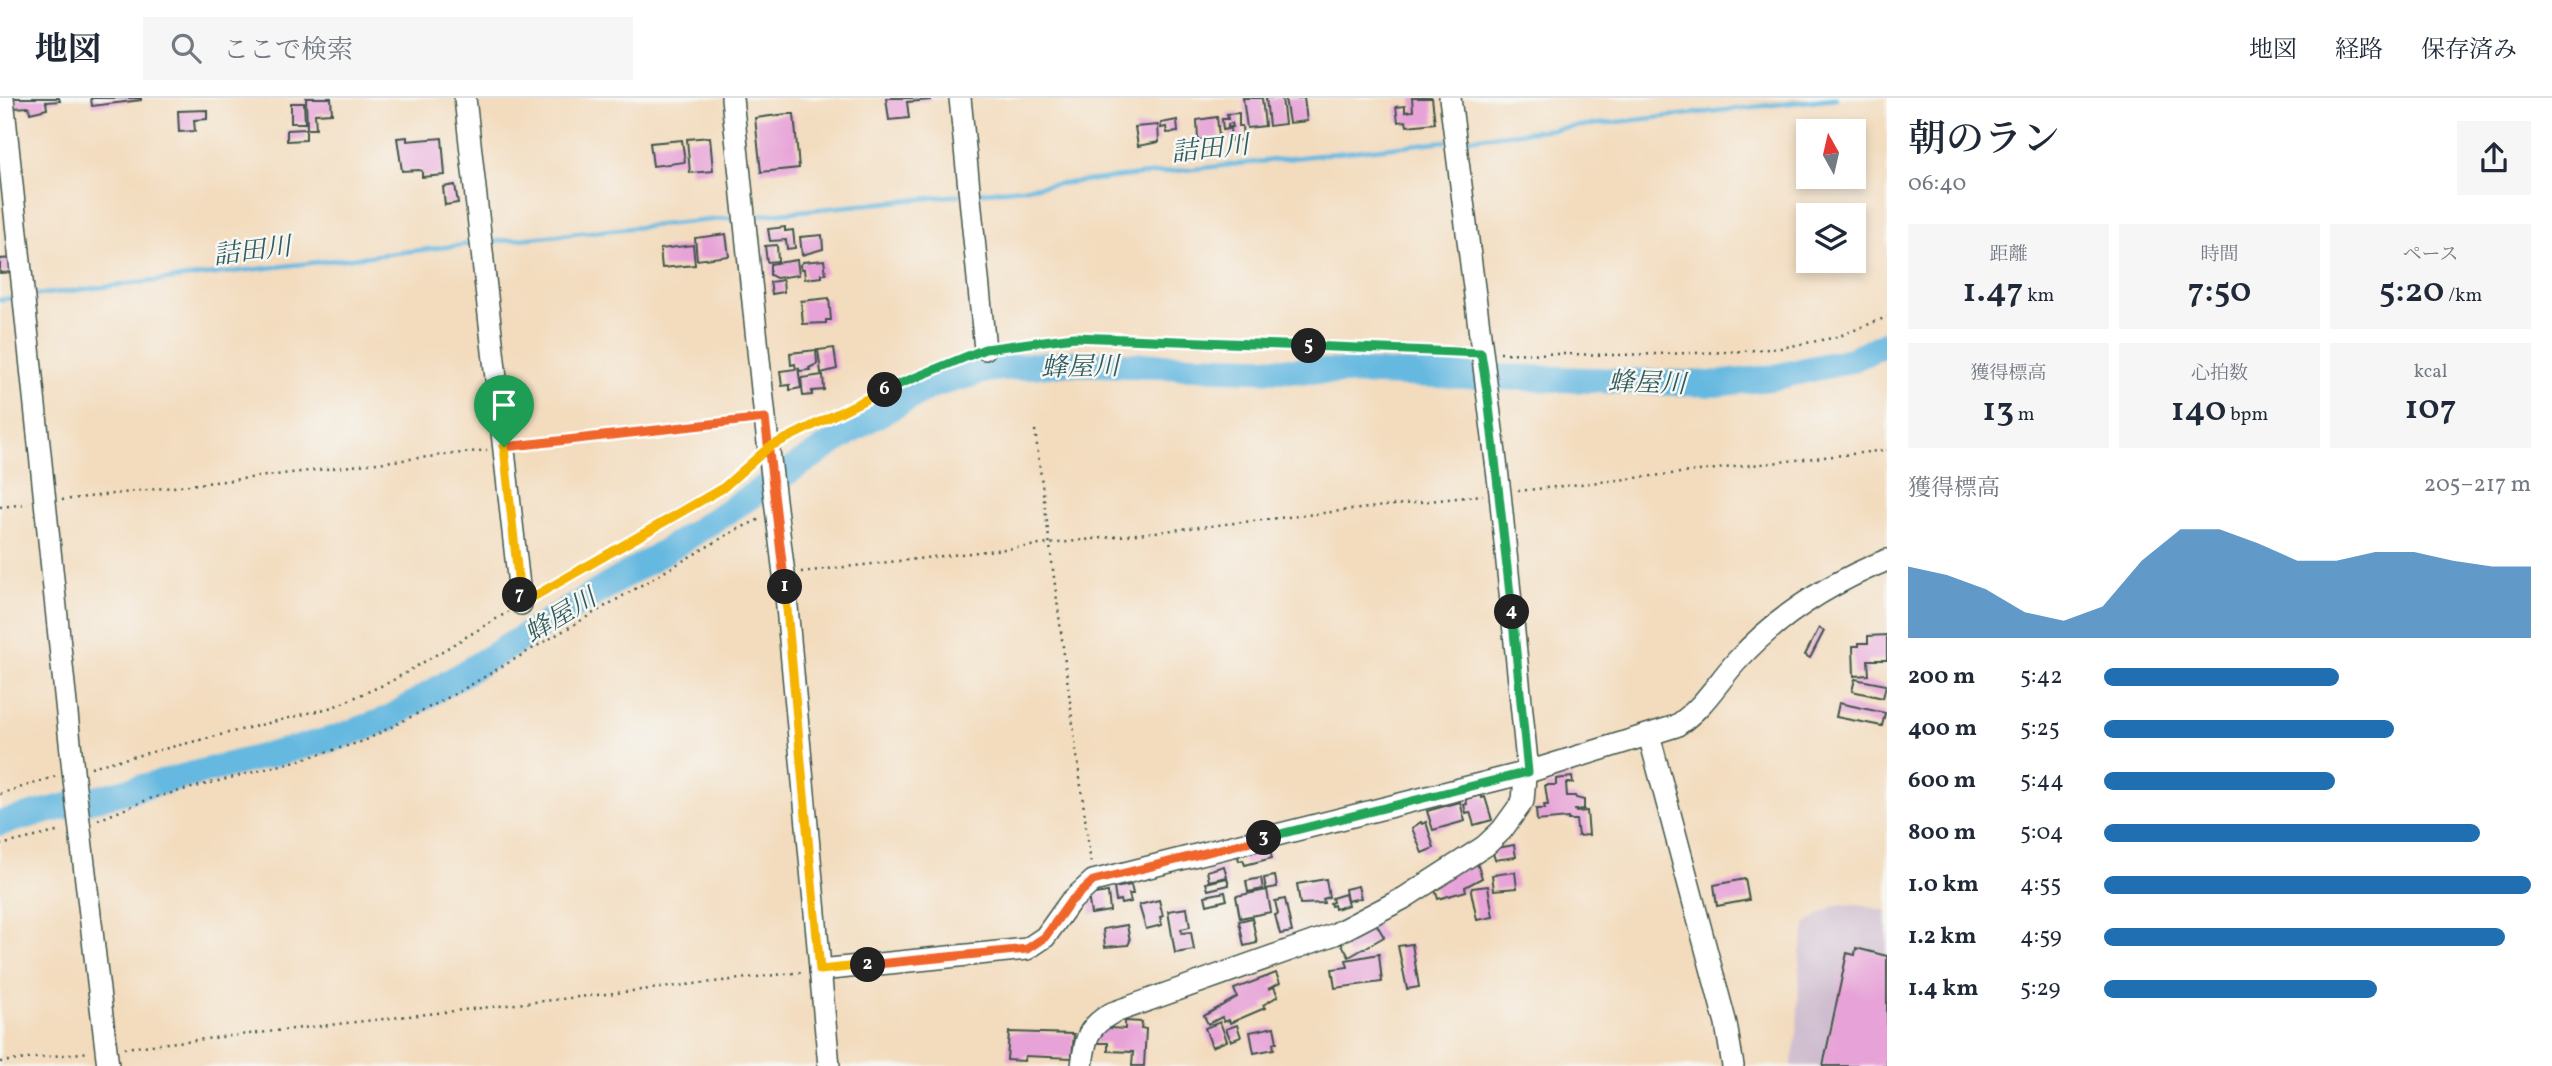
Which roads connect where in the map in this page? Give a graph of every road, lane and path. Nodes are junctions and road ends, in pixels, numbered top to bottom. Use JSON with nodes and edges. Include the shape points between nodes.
{"nodes":[{"id":1,"x":4,"y":98,"type":"edge"},
{"id":2,"x":465,"y":98,"type":"edge"},
{"id":3,"x":732,"y":98,"type":"edge"},
{"id":4,"x":960,"y":98,"type":"edge"},
{"id":5,"x":1450,"y":98,"type":"edge"},
{"id":6,"x":1887,"y":317,"type":"edge"},
{"id":7,"x":985,"y":349,"type":"junction"},
{"id":8,"x":1482,"y":357,"type":"junction"},
{"id":9,"x":765,"y":418,"type":"junction"},
{"id":10,"x":1035,"y":430,"type":"dead end"},
{"id":11,"x":504,"y":447,"type":"junction"},
{"id":12,"x":1887,"y":450,"type":"edge"},
{"id":13,"x":770,"y":454,"type":"junction"},
{"id":14,"x":1500,"y":493,"type":"junction"},
{"id":15,"x":46,"y":502,"type":"junction"},
{"id":16,"x":0,"y":508,"type":"edge"},
{"id":17,"x":776,"y":509,"type":"junction"},
{"id":18,"x":1052,"y":545,"type":"junction"},
{"id":19,"x":1887,"y":560,"type":"edge"},
{"id":20,"x":784,"y":574,"type":"junction"},
{"id":21,"x":521,"y":604,"type":"junction"},
{"id":22,"x":1649,"y":736,"type":"junction"},
{"id":23,"x":1528,"y":772,"type":"junction"},
{"id":24,"x":73,"y":774,"type":"junction"},
{"id":25,"x":0,"y":794,"type":"edge"},
{"id":26,"x":80,"y":824,"type":"junction"},
{"id":27,"x":0,"y":845,"type":"edge"},
{"id":28,"x":1093,"y":881,"type":"junction"},
{"id":29,"x":820,"y":970,"type":"junction"},
{"id":30,"x":107,"y":1058,"type":"edge"},
{"id":31,"x":0,"y":1062,"type":"edge"},
{"id":32,"x":828,"y":1066,"type":"edge"},
{"id":33,"x":1082,"y":1066,"type":"edge"},
{"id":34,"x":1733,"y":1066,"type":"edge"}],
"edges":[{"from":1,"to":15,"type":"street"},
{"from":2,"to":11,"type":"street"},
{"from":3,"to":9,"type":"street"},
{"from":4,"to":7,"type":"street"},
{"from":5,"to":8,"type":"street"},
{"from":6,"to":8,"type":"path","via":[[1837,337],[1781,348]]},
{"from":7,"to":8,"type":"path","via":[[1074,337]]},
{"from":7,"to":13,"type":"path","via":[[906,380]]},
{"from":8,"to":14,"type":"street"},
{"from":9,"to":11,"type":"path"},
{"from":9,"to":13,"type":"street"},
{"from":10,"to":18,"type":"path"},
{"from":11,"to":15,"type":"path"},
{"from":11,"to":21,"type":"street"},
{"from":12,"to":14,"type":"path"},
{"from":13,"to":17,"type":"street"},
{"from":13,"to":21,"type":"path","via":[[723,488]]},
{"from":14,"to":18,"type":"path"},
{"from":14,"to":23,"type":"street"},
{"from":15,"to":16,"type":"path"},
{"from":15,"to":24,"type":"street"},
{"from":17,"to":20,"type":"street"},
{"from":17,"to":26,"type":"path","via":[[455,694],[364,741],[152,798]]},
{"from":18,"to":20,"type":"path"},
{"from":18,"to":28,"type":"path"},
{"from":19,"to":22,"type":"street","via":[[1831,585],[1780,620],[1694,714]]},
{"from":20,"to":29,"type":"street"},
{"from":21,"to":24,"type":"path","via":[[390,681],[333,707]]},
{"from":22,"to":23,"type":"street"},
{"from":22,"to":34,"type":"street","via":[[1726,1024]]},
{"from":23,"to":28,"type":"street"},
{"from":23,"to":33,"type":"street","via":[[1523,801],[1502,830],[1468,858],[1335,934],[1099,1020],[1087,1033]]},
{"from":24,"to":25,"type":"path"},
{"from":24,"to":26,"type":"street"},
{"from":26,"to":27,"type":"path"},
{"from":26,"to":30,"type":"street"},
{"from":28,"to":29,"type":"street","via":[[1070,902],[1045,937],[1027,949]]},
{"from":29,"to":30,"type":"path"},
{"from":29,"to":32,"type":"street"},
{"from":30,"to":31,"type":"path"}]}
